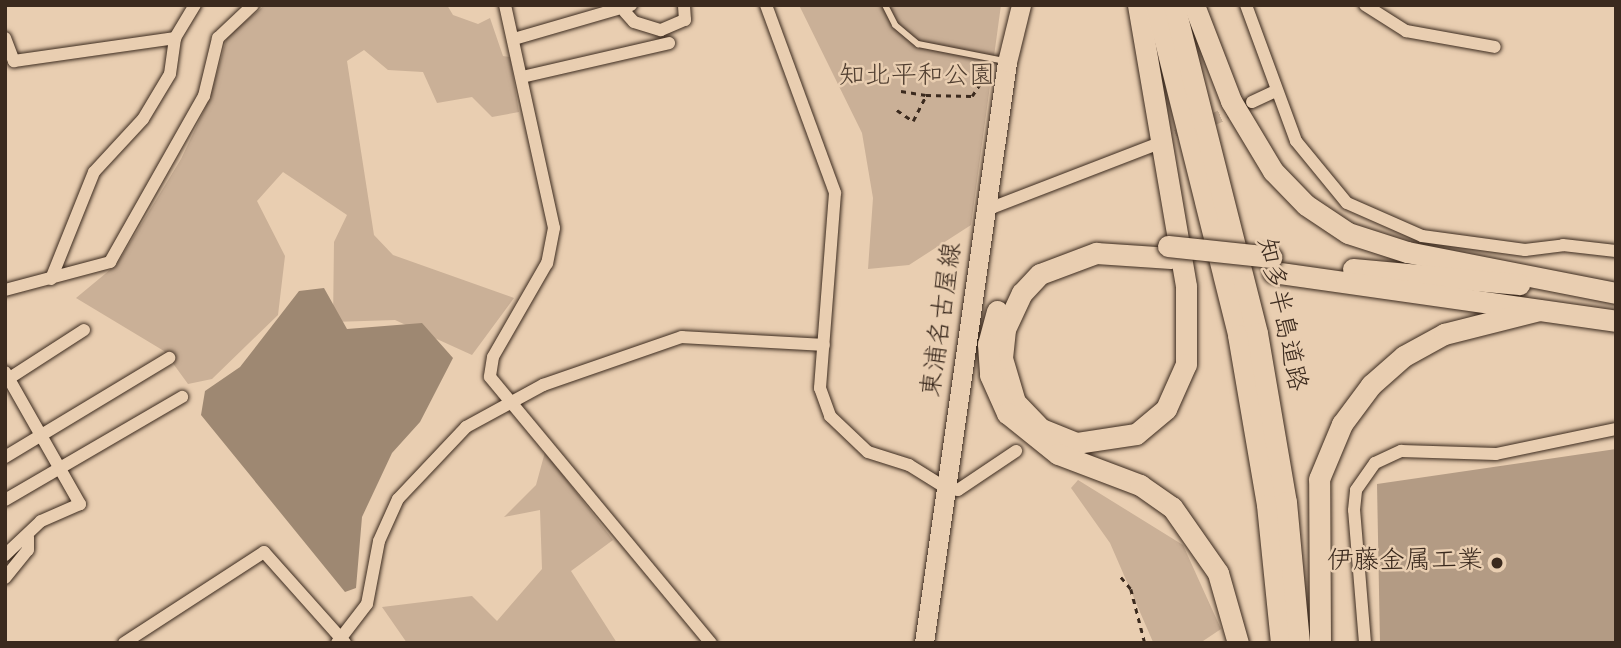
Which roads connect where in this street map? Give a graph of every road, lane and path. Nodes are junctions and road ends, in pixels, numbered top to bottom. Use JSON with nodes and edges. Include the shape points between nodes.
{"nodes":[{"id":1,"x":195,"y":5,"type":"edge"},
{"id":2,"x":253,"y":5,"type":"edge"},
{"id":3,"x":505,"y":5,"type":"edge"},
{"id":4,"x":684,"y":5,"type":"edge"},
{"id":5,"x":766,"y":5,"type":"edge"},
{"id":6,"x":885,"y":5,"type":"edge"},
{"id":7,"x":1021,"y":5,"type":"edge"},
{"id":8,"x":1138,"y":5,"type":"edge"},
{"id":9,"x":1156,"y":5,"type":"edge"},
{"id":10,"x":1174,"y":5,"type":"edge"},
{"id":11,"x":1194,"y":5,"type":"edge"},
{"id":12,"x":1246,"y":5,"type":"edge"},
{"id":13,"x":1365,"y":5,"type":"edge"},
{"id":14,"x":628,"y":8,"type":"edge"},
{"id":15,"x":5,"y":38,"type":"edge"},
{"id":16,"x":175,"y":38,"type":"junction"},
{"id":17,"x":514,"y":39,"type":"junction"},
{"id":18,"x":669,"y":43,"type":"dead end"},
{"id":19,"x":1494,"y":47,"type":"dead end"},
{"id":20,"x":1001,"y":60,"type":"junction"},
{"id":21,"x":522,"y":77,"type":"junction"},
{"id":22,"x":901,"y":91,"type":"dead end"},
{"id":23,"x":1276,"y":91,"type":"junction"},
{"id":24,"x":926,"y":95,"type":"junction"},
{"id":25,"x":1252,"y":102,"type":"tunnel mouth"},
{"id":26,"x":897,"y":110,"type":"dead end"},
{"id":27,"x":1160,"y":143,"type":"tunnel mouth"},
{"id":28,"x":986,"y":210,"type":"junction"},
{"id":29,"x":1616,"y":251,"type":"edge"},
{"id":30,"x":1170,"y":252,"type":"junction"},
{"id":31,"x":1272,"y":265,"type":"junction"},
{"id":32,"x":51,"y":279,"type":"junction"},
{"id":33,"x":1543,"y":283,"type":"junction"},
{"id":34,"x":5,"y":290,"type":"edge"},
{"id":35,"x":1616,"y":293,"type":"edge"},
{"id":36,"x":1539,"y":310,"type":"junction"},
{"id":37,"x":1616,"y":321,"type":"edge"},
{"id":38,"x":85,"y":330,"type":"dead end"},
{"id":39,"x":824,"y":345,"type":"junction"},
{"id":40,"x":169,"y":358,"type":"dead end"},
{"id":41,"x":7,"y":377,"type":"edge"},
{"id":42,"x":182,"y":397,"type":"dead end"},
{"id":43,"x":509,"y":402,"type":"junction"},
{"id":44,"x":1616,"y":429,"type":"edge"},
{"id":45,"x":40,"y":435,"type":"junction"},
{"id":46,"x":1016,"y":451,"type":"dead end"},
{"id":47,"x":5,"y":457,"type":"edge"},
{"id":48,"x":61,"y":468,"type":"junction"},
{"id":49,"x":946,"y":488,"type":"junction"},
{"id":50,"x":5,"y":500,"type":"edge"},
{"id":51,"x":28,"y":537,"type":"junction"},
{"id":52,"x":5,"y":555,"type":"edge"},
{"id":53,"x":1121,"y":577,"type":"dead end"},
{"id":54,"x":5,"y":578,"type":"edge"},
{"id":55,"x":342,"y":641,"type":"edge"},
{"id":56,"x":124,"y":643,"type":"edge"},
{"id":57,"x":710,"y":643,"type":"edge"},
{"id":58,"x":924,"y":643,"type":"edge"},
{"id":59,"x":1145,"y":643,"type":"edge"},
{"id":60,"x":1238,"y":643,"type":"edge"},
{"id":61,"x":1281,"y":643,"type":"edge"},
{"id":62,"x":1299,"y":643,"type":"edge"},
{"id":63,"x":1320,"y":643,"type":"edge"},
{"id":64,"x":1365,"y":643,"type":"edge"}],
"edges":[{"from":1,"to":16,"type":"street"},
{"from":2,"to":32,"type":"street","via":[[218,38],[204,96],[110,262]]},
{"from":3,"to":17,"type":"street"},
{"from":4,"to":14,"type":"street","via":[[685,20],[661,30],[634,22]]},
{"from":5,"to":39,"type":"street","via":[[832,180]]},
{"from":6,"to":20,"type":"lane","via":[[895,25],[918,44]]},
{"from":7,"to":20,"type":"main road","name":"東浦名古屋線"},
{"from":8,"to":30,"type":"highway","via":[[1186,286],[1186,364],[1167,409],[1136,434],[1076,443],[1041,429],[1015,402],[1003,358],[1005,329],[1022,293],[1040,274],[1096,253]]},
{"from":9,"to":61,"type":"highway","name":"知多半島道路","via":[[1243,360],[1268,506]]},
{"from":10,"to":62,"type":"highway","name":"知多半島道路","via":[[1257,333],[1286,502]]},
{"from":11,"to":33,"type":"highway","via":[[1231,101],[1273,171],[1306,205],[1348,233],[1378,243]]},
{"from":12,"to":23,"type":"street"},
{"from":13,"to":19,"type":"street","via":[[1406,31]]},
{"from":14,"to":17,"type":"street"},
{"from":15,"to":16,"type":"street","via":[[14,61]]},
{"from":16,"to":32,"type":"street","via":[[170,74],[143,119],[94,172]]},
{"from":17,"to":21,"type":"street"},
{"from":18,"to":21,"type":"street"},
{"from":20,"to":24,"type":"path","via":[[972,96]]},
{"from":20,"to":28,"type":"main road","name":"東浦名古屋線"},
{"from":21,"to":43,"type":"street","via":[[554,228],[547,263],[490,367],[495,387]]},
{"from":22,"to":24,"type":"path"},
{"from":23,"to":25,"type":"street"},
{"from":23,"to":29,"type":"street","via":[[1319,176],[1347,203],[1392,228],[1488,247]]},
{"from":24,"to":26,"type":"path","via":[[913,121]]},
{"from":27,"to":28,"type":"street"},
{"from":28,"to":49,"type":"main road","name":"東浦名古屋線"},
{"from":30,"to":31,"type":"highway","bridge":true},
{"from":30,"to":60,"type":"highway","via":[[1100,242],[1041,261],[996,314],[988,344],[990,375],[1007,413],[1024,432],[1172,507],[1218,573]]},
{"from":31,"to":33,"type":"highway","via":[[1488,285]]},
{"from":31,"to":36,"type":"highway"},
{"from":32,"to":34,"type":"street"},
{"from":33,"to":35,"type":"highway"},
{"from":36,"to":37,"type":"highway"},
{"from":36,"to":63,"type":"highway","via":[[1444,334],[1404,356],[1371,385],[1342,424],[1319,480]]},
{"from":38,"to":41,"type":"street"},
{"from":39,"to":43,"type":"street","via":[[682,337]]},
{"from":39,"to":49,"type":"street","via":[[820,388],[830,416],[851,441]]},
{"from":40,"to":45,"type":"street"},
{"from":41,"to":45,"type":"street"},
{"from":42,"to":48,"type":"street"},
{"from":43,"to":55,"type":"street","via":[[453,436],[398,499],[379,541],[366,604]]},
{"from":43,"to":57,"type":"street"},
{"from":44,"to":64,"type":"street","via":[[1496,454],[1401,451],[1376,463],[1356,490],[1354,510]]},
{"from":45,"to":47,"type":"street"},
{"from":45,"to":48,"type":"street"},
{"from":46,"to":49,"type":"street","via":[[958,490]]},
{"from":48,"to":50,"type":"street"},
{"from":48,"to":51,"type":"street","via":[[80,504],[41,521]]},
{"from":49,"to":58,"type":"main road","name":"東浦名古屋線"},
{"from":51,"to":52,"type":"street"},
{"from":51,"to":54,"type":"street","via":[[28,550]]},
{"from":53,"to":59,"type":"path","via":[[1131,589]]},
{"from":55,"to":56,"type":"street","via":[[264,552]]}]}
